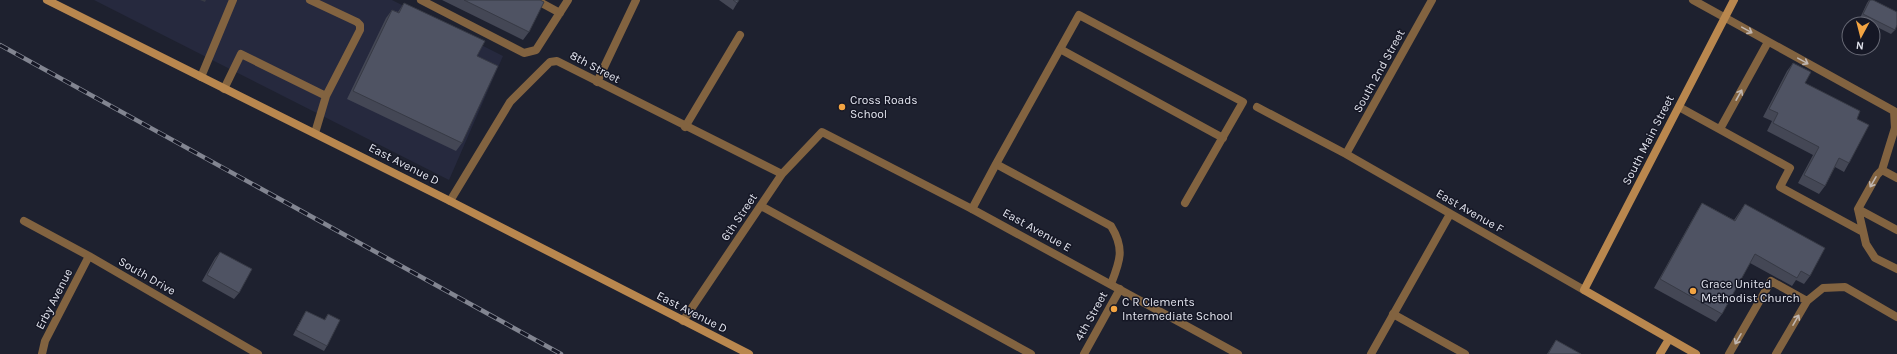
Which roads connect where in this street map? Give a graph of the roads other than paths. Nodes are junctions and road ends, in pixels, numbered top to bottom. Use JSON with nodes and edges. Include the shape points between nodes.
{"nodes":[{"id":1,"x":47,"y":0,"type":"edge"},
{"id":2,"x":234,"y":0,"type":"edge"},
{"id":3,"x":310,"y":0,"type":"edge"},
{"id":4,"x":421,"y":0,"type":"edge"},
{"id":5,"x":536,"y":0,"type":"edge"},
{"id":6,"x":568,"y":0,"type":"edge"},
{"id":7,"x":636,"y":0,"type":"edge"},
{"id":8,"x":1432,"y":0,"type":"edge"},
{"id":9,"x":1694,"y":0,"type":"edge"},
{"id":10,"x":1734,"y":0,"type":"edge"},
{"id":11,"x":560,"y":13,"type":"junction"},
{"id":12,"x":1725,"y":18,"type":"junction"},
{"id":13,"x":740,"y":35,"type":"dead end"},
{"id":14,"x":1768,"y":42,"type":"junction"},
{"id":15,"x":1060,"y":49,"type":"junction"},
{"id":16,"x":201,"y":77,"type":"junction"},
{"id":17,"x":597,"y":82,"type":"junction"},
{"id":18,"x":224,"y":89,"type":"junction"},
{"id":19,"x":326,"y":96,"type":"junction"},
{"id":20,"x":1257,"y":107,"type":"dead end"},
{"id":21,"x":1679,"y":107,"type":"junction"},
{"id":22,"x":685,"y":127,"type":"junction"},
{"id":23,"x":1720,"y":129,"type":"junction"},
{"id":24,"x":822,"y":132,"type":"joint"},
{"id":25,"x":315,"y":133,"type":"junction"},
{"id":26,"x":1223,"y":138,"type":"junction"},
{"id":27,"x":1346,"y":154,"type":"junction"},
{"id":28,"x":996,"y":164,"type":"junction"},
{"id":29,"x":1882,"y":170,"type":"junction"},
{"id":30,"x":782,"y":174,"type":"junction"},
{"id":31,"x":1897,"y":178,"type":"edge"},
{"id":32,"x":450,"y":201,"type":"junction"},
{"id":33,"x":1185,"y":203,"type":"dead end"},
{"id":34,"x":761,"y":206,"type":"junction"},
{"id":35,"x":972,"y":209,"type":"junction"},
{"id":36,"x":1858,"y":209,"type":"junction"},
{"id":37,"x":1450,"y":214,"type":"junction"},
{"id":38,"x":24,"y":221,"type":"dead end"},
{"id":39,"x":1897,"y":230,"type":"edge"},
{"id":40,"x":1863,"y":232,"type":"junction"},
{"id":41,"x":89,"y":256,"type":"junction"},
{"id":42,"x":1897,"y":269,"type":"edge"},
{"id":43,"x":1111,"y":284,"type":"junction"},
{"id":44,"x":1120,"y":289,"type":"junction"},
{"id":45,"x":1584,"y":290,"type":"junction"},
{"id":46,"x":1807,"y":301,"type":"junction"},
{"id":47,"x":1393,"y":314,"type":"junction"},
{"id":48,"x":1897,"y":317,"type":"edge"},
{"id":49,"x":683,"y":321,"type":"junction"},
{"id":50,"x":1669,"y":339,"type":"junction"},
{"id":51,"x":42,"y":354,"type":"edge"},
{"id":52,"x":258,"y":354,"type":"edge"},
{"id":53,"x":749,"y":354,"type":"edge"},
{"id":54,"x":1031,"y":354,"type":"edge"},
{"id":55,"x":1084,"y":354,"type":"edge"},
{"id":56,"x":1238,"y":354,"type":"edge"},
{"id":57,"x":1370,"y":354,"type":"edge"},
{"id":58,"x":1465,"y":354,"type":"edge"},
{"id":59,"x":1660,"y":354,"type":"edge"},
{"id":60,"x":1696,"y":354,"type":"edge"},
{"id":61,"x":1730,"y":354,"type":"edge"},
{"id":62,"x":1776,"y":354,"type":"edge"}],
"edges":[{"from":1,"to":16,"type":"main road","name":"East Avenue D"},
{"from":2,"to":16,"type":"street"},
{"from":3,"to":19,"type":"street","via":[[360,25],[360,30]]},
{"from":4,"to":11,"type":"street","via":[[524,53],[536,50]]},
{"from":5,"to":11,"type":"street"},
{"from":6,"to":11,"type":"street"},
{"from":7,"to":17,"type":"street"},
{"from":8,"to":27,"type":"street","name":"South 2nd Street"},
{"from":9,"to":12,"type":"street"},
{"from":10,"to":12,"type":"main road","name":"South Main Street"},
{"from":12,"to":14,"type":"street","one_way":true},
{"from":12,"to":21,"type":"main road","name":"South Main Street"},
{"from":13,"to":22,"type":"street"},
{"from":23,"to":14,"type":"street","one_way":true},
{"from":14,"to":29,"type":"street","one_way":true,"via":[[1894,111],[1895,128]]},
{"from":15,"to":26,"type":"street"},
{"from":15,"to":26,"type":"street","via":[[1079,15],[1243,102]]},
{"from":15,"to":28,"type":"street"},
{"from":16,"to":18,"type":"main road","name":"East Avenue D"},
{"from":17,"to":22,"type":"street","name":"8th Street"},
{"from":17,"to":32,"type":"street","name":"8th Street","via":[[557,62],[550,62],[510,102]]},
{"from":18,"to":19,"type":"street","via":[[242,54]]},
{"from":18,"to":25,"type":"main road","name":"East Avenue D"},
{"from":19,"to":25,"type":"street"},
{"from":20,"to":27,"type":"street","name":"East Avenue F"},
{"from":21,"to":23,"type":"street"},
{"from":21,"to":45,"type":"main road","name":"South Main Street"},
{"from":22,"to":30,"type":"street","name":"8th Street"},
{"from":23,"to":40,"type":"street","via":[[1790,168],[1780,187]]},
{"from":24,"to":30,"type":"street","name":"6th Street"},
{"from":24,"to":35,"type":"street","name":"East Avenue E"},
{"from":25,"to":32,"type":"main road","name":"East Avenue D"},
{"from":26,"to":33,"type":"street"},
{"from":27,"to":37,"type":"street","name":"East Avenue F"},
{"from":28,"to":35,"type":"street"},
{"from":28,"to":43,"type":"street","via":[[1111,226],[1118,240],[1121,255]]},
{"from":29,"to":31,"type":"street"},
{"from":29,"to":36,"type":"street","one_way":true},
{"from":30,"to":34,"type":"street","name":"6th Street"},
{"from":32,"to":49,"type":"main road","name":"East Avenue D"},
{"from":34,"to":49,"type":"street","name":"6th Street"},
{"from":34,"to":54,"type":"street"},
{"from":35,"to":43,"type":"street","name":"East Avenue E"},
{"from":36,"to":39,"type":"street"},
{"from":36,"to":40,"type":"street"},
{"from":37,"to":45,"type":"street","name":"East Avenue F"},
{"from":37,"to":47,"type":"street"},
{"from":38,"to":41,"type":"street","name":"South Drive"},
{"from":40,"to":42,"type":"street","via":[[1866,244],[1875,258]]},
{"from":41,"to":51,"type":"street","name":"Erby Avenue","via":[[45,341]]},
{"from":41,"to":52,"type":"street","name":"South Drive"},
{"from":43,"to":44,"type":"street","name":"East Avenue E"},
{"from":44,"to":55,"type":"street","name":"4th Street"},
{"from":44,"to":56,"type":"street","name":"East Avenue E"},
{"from":45,"to":50,"type":"main road","name":"East Avenue F"},
{"from":46,"to":48,"type":"street","via":[[1823,288],[1845,287]]},
{"from":46,"to":61,"type":"street","one_way":true,"via":[[1771,281]]},
{"from":62,"to":46,"type":"street","one_way":true},
{"from":47,"to":57,"type":"street"},
{"from":47,"to":58,"type":"street"},
{"from":49,"to":53,"type":"main road","name":"East Avenue D"},
{"from":50,"to":59,"type":"main road"},
{"from":50,"to":60,"type":"main road","name":"East Avenue F"}]}
